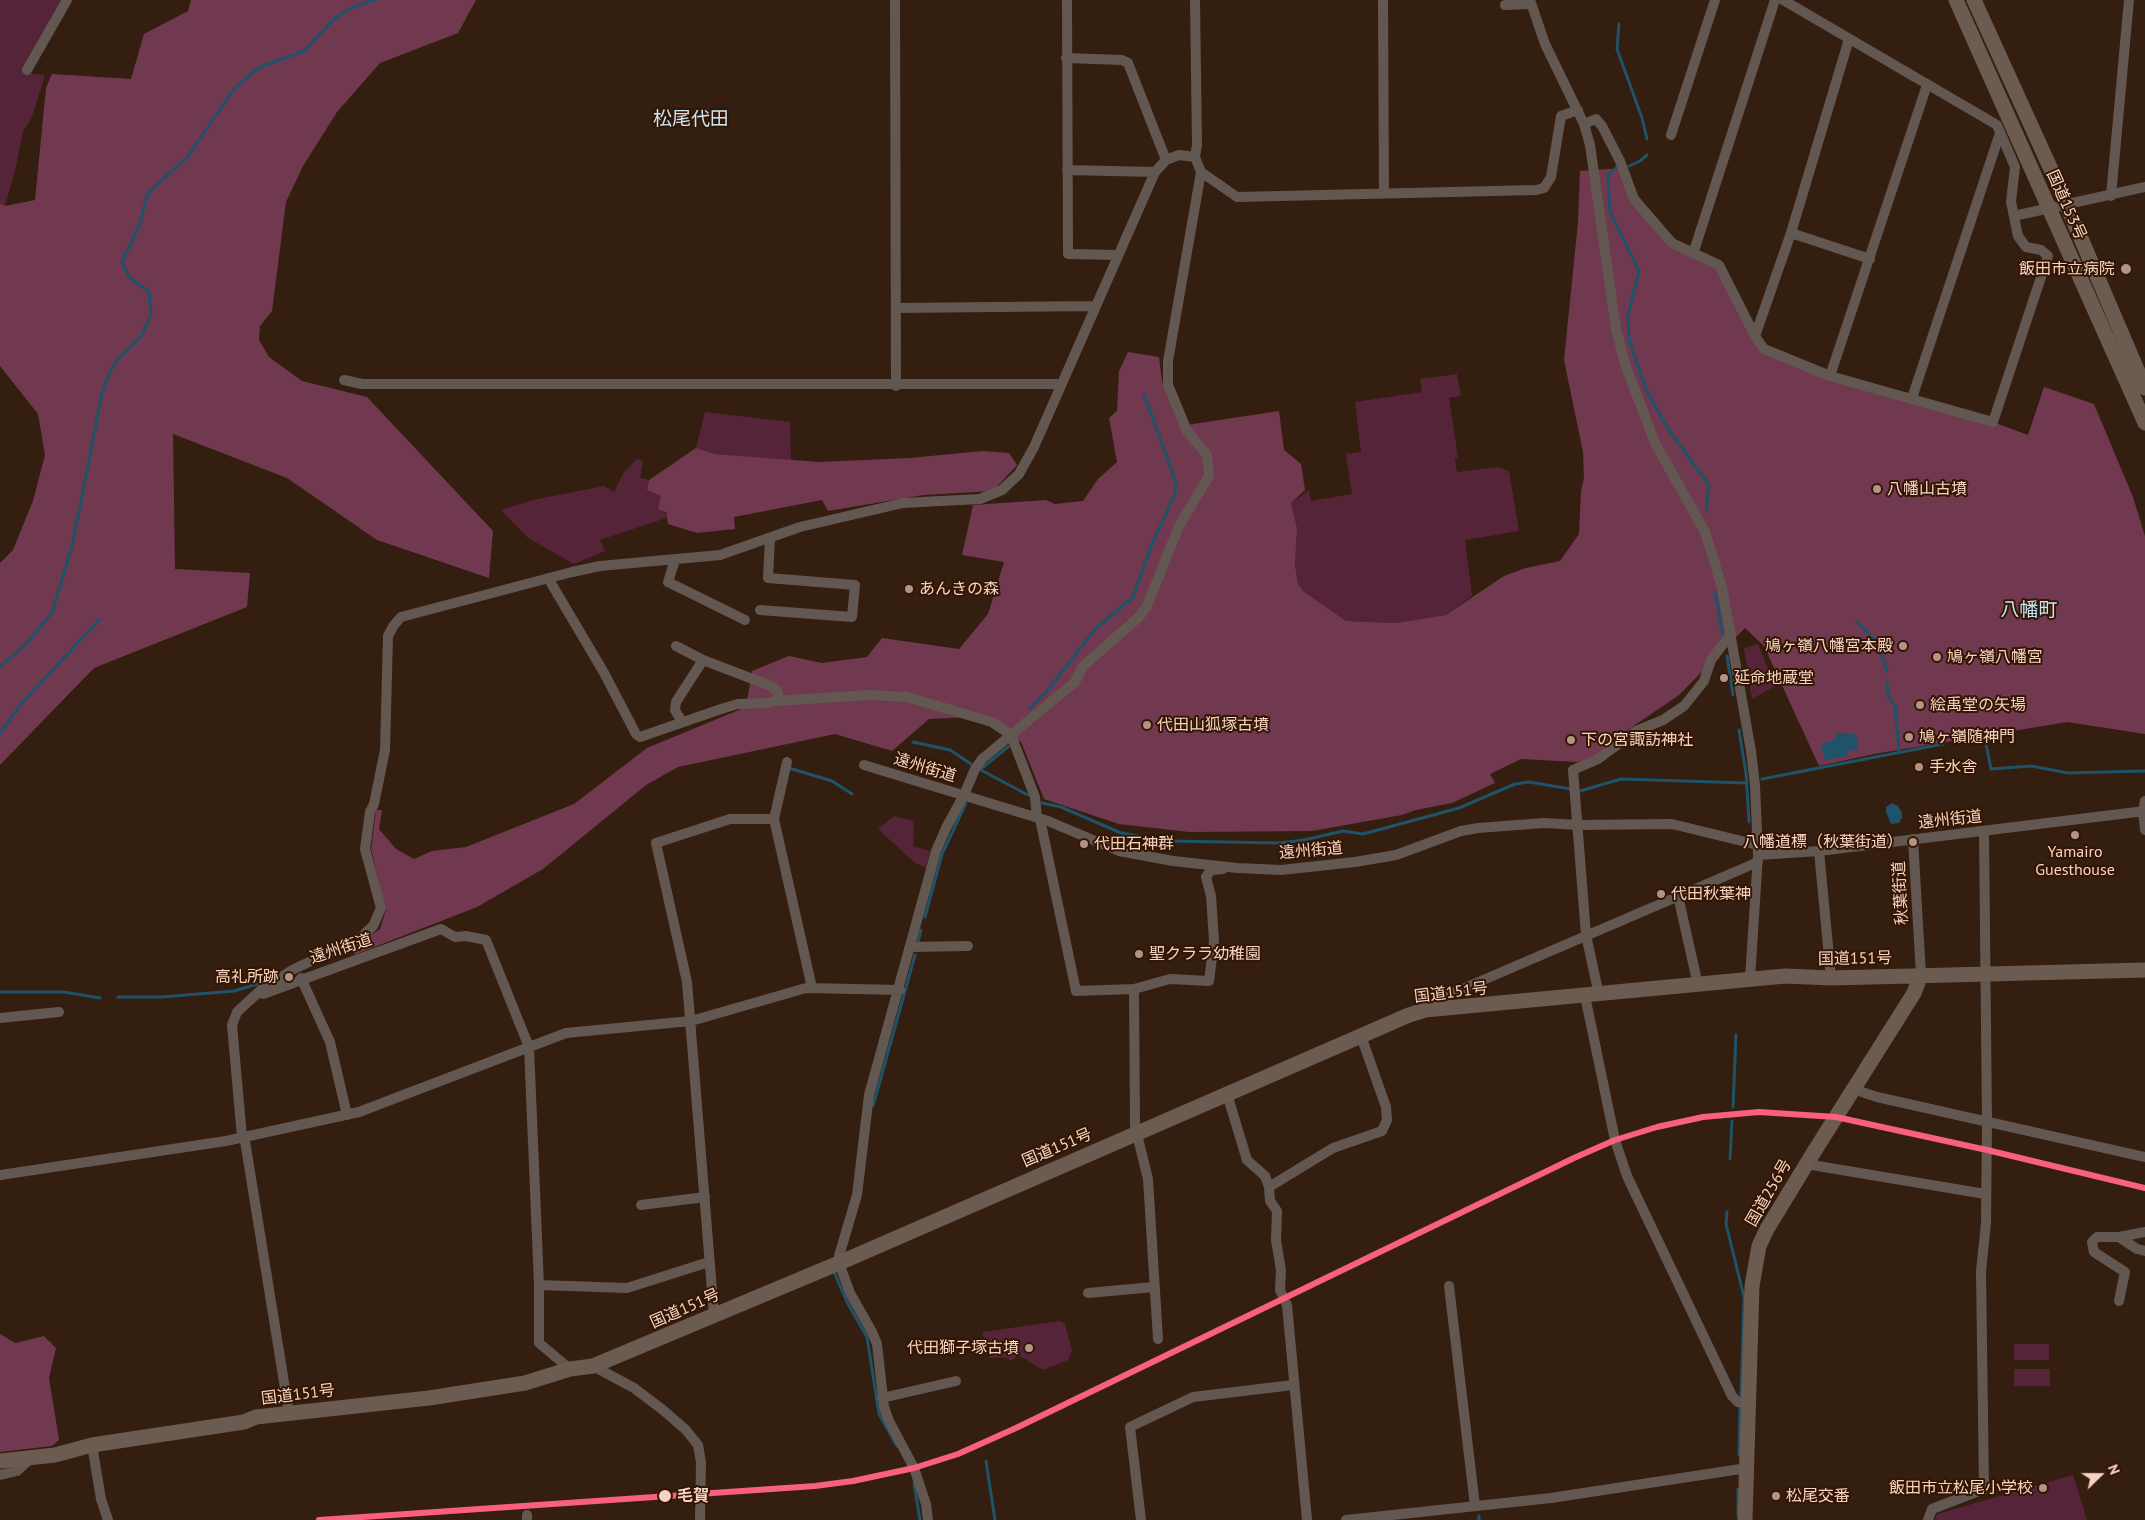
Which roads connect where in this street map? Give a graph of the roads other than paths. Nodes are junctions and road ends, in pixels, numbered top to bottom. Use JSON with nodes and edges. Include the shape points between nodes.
{"nodes":[{"id":1,"x":67,"y":0,"type":"edge"},
{"id":2,"x":895,"y":0,"type":"edge"},
{"id":3,"x":1066,"y":0,"type":"edge"},
{"id":4,"x":1195,"y":0,"type":"edge"},
{"id":5,"x":1383,"y":0,"type":"edge"},
{"id":6,"x":1715,"y":0,"type":"edge"},
{"id":7,"x":1775,"y":0,"type":"edge"},
{"id":8,"x":1956,"y":0,"type":"edge"},
{"id":9,"x":1974,"y":0,"type":"edge"},
{"id":10,"x":2129,"y":0,"type":"edge"},
{"id":11,"x":1786,"y":1,"type":"edge"},
{"id":12,"x":1530,"y":2,"type":"edge"},
{"id":13,"x":1505,"y":5,"type":"dead end"},
{"id":14,"x":1849,"y":39,"type":"junction"},
{"id":15,"x":1066,"y":58,"type":"junction"},
{"id":16,"x":27,"y":70,"type":"dead end"},
{"id":17,"x":1927,"y":85,"type":"junction"},
{"id":18,"x":1578,"y":110,"type":"junction"},
{"id":19,"x":1584,"y":124,"type":"junction"},
{"id":20,"x":2000,"y":133,"type":"junction"},
{"id":21,"x":1671,"y":135,"type":"dead end"},
{"id":22,"x":1195,"y":157,"type":"junction"},
{"id":23,"x":1166,"y":160,"type":"junction"},
{"id":24,"x":1067,"y":170,"type":"junction"},
{"id":25,"x":1155,"y":172,"type":"junction"},
{"id":26,"x":1201,"y":172,"type":"junction"},
{"id":27,"x":2145,"y":188,"type":"edge"},
{"id":28,"x":1384,"y":193,"type":"junction"},
{"id":29,"x":2112,"y":196,"type":"junction"},
{"id":30,"x":2068,"y":205,"type":"junction"},
{"id":31,"x":2050,"y":210,"type":"junction"},
{"id":32,"x":2014,"y":216,"type":"junction"},
{"id":33,"x":1791,"y":233,"type":"junction"},
{"id":34,"x":1693,"y":254,"type":"junction"},
{"id":35,"x":1118,"y":255,"type":"junction"},
{"id":36,"x":1870,"y":259,"type":"junction"},
{"id":37,"x":1096,"y":306,"type":"junction"},
{"id":38,"x":896,"y":308,"type":"junction"},
{"id":39,"x":1755,"y":336,"type":"junction"},
{"id":40,"x":1830,"y":376,"type":"junction"},
{"id":41,"x":344,"y":380,"type":"dead end"},
{"id":42,"x":1061,"y":384,"type":"junction"},
{"id":43,"x":896,"y":386,"type":"junction"},
{"id":44,"x":2145,"y":388,"type":"edge"},
{"id":45,"x":1912,"y":398,"type":"junction"},
{"id":46,"x":2145,"y":424,"type":"edge"},
{"id":47,"x":770,"y":538,"type":"junction"},
{"id":48,"x":675,"y":560,"type":"junction"},
{"id":49,"x":548,"y":578,"type":"junction"},
{"id":50,"x":760,"y":610,"type":"dead end"},
{"id":51,"x":745,"y":620,"type":"dead end"},
{"id":52,"x":1731,"y":634,"type":"junction"},
{"id":53,"x":676,"y":646,"type":"dead end"},
{"id":54,"x":703,"y":660,"type":"junction"},
{"id":55,"x":775,"y":701,"type":"junction"},
{"id":56,"x":682,"y":722,"type":"junction"},
{"id":57,"x":1011,"y":735,"type":"junction"},
{"id":58,"x":787,"y":762,"type":"dead end"},
{"id":59,"x":864,"y":765,"type":"dead end"},
{"id":60,"x":964,"y":795,"type":"junction"},
{"id":61,"x":2144,"y":808,"type":"edge"},
{"id":62,"x":774,"y":819,"type":"junction"},
{"id":63,"x":1039,"y":819,"type":"junction"},
{"id":64,"x":1578,"y":825,"type":"junction"},
{"id":65,"x":2145,"y":830,"type":"edge"},
{"id":66,"x":1984,"y":832,"type":"junction"},
{"id":67,"x":1913,"y":839,"type":"junction"},
{"id":68,"x":1819,"y":851,"type":"junction"},
{"id":69,"x":1758,"y":854,"type":"junction"},
{"id":70,"x":1173,"y":861,"type":"junction"},
{"id":71,"x":1237,"y":868,"type":"junction"},
{"id":72,"x":1206,"y":876,"type":"junction"},
{"id":73,"x":1678,"y":896,"type":"junction"},
{"id":74,"x":1586,"y":935,"type":"junction"},
{"id":75,"x":968,"y":946,"type":"dead end"},
{"id":76,"x":910,"y":947,"type":"junction"},
{"id":77,"x":2145,"y":970,"type":"edge"},
{"id":78,"x":1986,"y":974,"type":"junction"},
{"id":79,"x":1921,"y":975,"type":"junction"},
{"id":80,"x":301,"y":978,"type":"junction"},
{"id":81,"x":1832,"y":978,"type":"junction"},
{"id":82,"x":1750,"y":979,"type":"junction"},
{"id":83,"x":1698,"y":985,"type":"junction"},
{"id":84,"x":812,"y":988,"type":"junction"},
{"id":85,"x":1134,"y":989,"type":"junction"},
{"id":86,"x":900,"y":990,"type":"junction"},
{"id":87,"x":1592,"y":996,"type":"junction"},
{"id":88,"x":250,"y":999,"type":"junction"},
{"id":89,"x":1425,"y":1010,"type":"junction"},
{"id":90,"x":59,"y":1012,"type":"dead end"},
{"id":91,"x":0,"y":1018,"type":"edge"},
{"id":92,"x":691,"y":1021,"type":"junction"},
{"id":93,"x":1361,"y":1036,"type":"junction"},
{"id":94,"x":529,"y":1047,"type":"junction"},
{"id":95,"x":1854,"y":1089,"type":"junction"},
{"id":96,"x":1227,"y":1094,"type":"junction"},
{"id":97,"x":347,"y":1115,"type":"junction"},
{"id":98,"x":1987,"y":1122,"type":"junction"},
{"id":99,"x":1137,"y":1133,"type":"junction"},
{"id":100,"x":242,"y":1137,"type":"junction"},
{"id":101,"x":2145,"y":1157,"type":"edge"},
{"id":102,"x":1806,"y":1164,"type":"junction"},
{"id":103,"x":0,"y":1175,"type":"edge"},
{"id":104,"x":1269,"y":1187,"type":"junction"},
{"id":105,"x":1985,"y":1194,"type":"junction"},
{"id":106,"x":705,"y":1197,"type":"junction"},
{"id":107,"x":641,"y":1205,"type":"dead end"},
{"id":108,"x":2145,"y":1232,"type":"edge"},
{"id":109,"x":2119,"y":1237,"type":"junction"},
{"id":110,"x":2145,"y":1251,"type":"edge"},
{"id":111,"x":709,"y":1262,"type":"junction"},
{"id":112,"x":839,"y":1263,"type":"junction"},
{"id":113,"x":539,"y":1285,"type":"junction"},
{"id":114,"x":1449,"y":1286,"type":"dead end"},
{"id":115,"x":1154,"y":1287,"type":"junction"},
{"id":116,"x":1088,"y":1293,"type":"dead end"},
{"id":117,"x":2119,"y":1301,"type":"dead end"},
{"id":118,"x":714,"y":1315,"type":"junction"},
{"id":119,"x":1158,"y":1339,"type":"dead end"},
{"id":120,"x":593,"y":1366,"type":"junction"},
{"id":121,"x":570,"y":1369,"type":"junction"},
{"id":122,"x":956,"y":1381,"type":"dead end"},
{"id":123,"x":1293,"y":1385,"type":"junction"},
{"id":124,"x":882,"y":1398,"type":"junction"},
{"id":125,"x":1748,"y":1404,"type":"junction"},
{"id":126,"x":289,"y":1413,"type":"junction"},
{"id":127,"x":92,"y":1445,"type":"junction"},
{"id":128,"x":31,"y":1458,"type":"junction"},
{"id":129,"x":0,"y":1461,"type":"edge"},
{"id":130,"x":1747,"y":1468,"type":"junction"},
{"id":131,"x":0,"y":1475,"type":"edge"},
{"id":132,"x":1475,"y":1506,"type":"junction"},
{"id":133,"x":108,"y":1520,"type":"edge"},
{"id":134,"x":700,"y":1520,"type":"edge"},
{"id":135,"x":928,"y":1520,"type":"edge"},
{"id":136,"x":1141,"y":1520,"type":"edge"},
{"id":137,"x":1307,"y":1520,"type":"edge"},
{"id":138,"x":1346,"y":1520,"type":"edge"},
{"id":139,"x":1745,"y":1520,"type":"edge"},
{"id":140,"x":1928,"y":1520,"type":"edge"}],
"edges":[{"from":1,"to":16,"type":"street"},
{"from":2,"to":38,"type":"street"},
{"from":3,"to":15,"type":"street"},
{"from":4,"to":22,"type":"street","via":[[1198,145]]},
{"from":5,"to":28,"type":"street"},
{"from":6,"to":21,"type":"street"},
{"from":7,"to":34,"type":"street"},
{"from":8,"to":31,"type":"highway","name":"国道153号"},
{"from":9,"to":30,"type":"highway","name":"国道153号"},
{"from":10,"to":29,"type":"street"},
{"from":11,"to":14,"type":"street"},
{"from":12,"to":13,"type":"street"},
{"from":12,"to":18,"type":"street","via":[[1545,44]]},
{"from":14,"to":17,"type":"street"},
{"from":14,"to":33,"type":"street"},
{"from":15,"to":23,"type":"street","via":[[1122,60],[1128,63]]},
{"from":15,"to":24,"type":"street"},
{"from":17,"to":20,"type":"street","via":[[1997,125]]},
{"from":17,"to":36,"type":"street"},
{"from":18,"to":19,"type":"street"},
{"from":18,"to":28,"type":"street","via":[[1561,116],[1551,177],[1544,188]]},
{"from":19,"to":34,"type":"street","via":[[1596,119],[1602,126],[1638,205],[1672,243]]},
{"from":19,"to":52,"type":"street","via":[[1590,145],[1616,329],[1625,364],[1655,443],[1705,532],[1722,587]]},
{"from":20,"to":32,"type":"street","via":[[2015,167],[2011,202]]},
{"from":20,"to":45,"type":"street"},
{"from":22,"to":23,"type":"street","via":[[1179,155]]},
{"from":22,"to":26,"type":"street"},
{"from":23,"to":25,"type":"street"},
{"from":24,"to":25,"type":"street"},
{"from":24,"to":35,"type":"street","via":[[1068,254]]},
{"from":25,"to":35,"type":"street"},
{"from":26,"to":28,"type":"street","via":[[1236,197]]},
{"from":26,"to":57,"type":"street","via":[[1168,361],[1168,377],[1176,409],[1187,431],[1207,455],[1209,476],[1180,526],[1147,606],[1139,617],[1084,666],[1075,682]]},
{"from":27,"to":29,"type":"street"},
{"from":29,"to":30,"type":"street"},
{"from":30,"to":31,"type":"street"},
{"from":30,"to":44,"type":"highway","name":"国道153号"},
{"from":31,"to":32,"type":"street"},
{"from":31,"to":46,"type":"highway","name":"国道153号"},
{"from":32,"to":45,"type":"street","via":[[2018,236],[2026,247],[2041,250],[2048,256],[1993,422]]},
{"from":33,"to":36,"type":"street"},
{"from":33,"to":39,"type":"street"},
{"from":34,"to":39,"type":"street","via":[[1719,265]]},
{"from":35,"to":37,"type":"street"},
{"from":36,"to":40,"type":"street"},
{"from":37,"to":38,"type":"street"},
{"from":37,"to":42,"type":"street"},
{"from":38,"to":43,"type":"street"},
{"from":39,"to":40,"type":"street","via":[[1764,349]]},
{"from":40,"to":45,"type":"street"},
{"from":41,"to":43,"type":"street","via":[[372,384]]},
{"from":42,"to":43,"type":"street"},
{"from":42,"to":47,"type":"street","via":[[1025,465],[1002,490],[980,499],[904,503],[800,527]]},
{"from":47,"to":48,"type":"street","via":[[728,554]]},
{"from":47,"to":50,"type":"street","via":[[768,578],[855,585],[852,617]]},
{"from":48,"to":49,"type":"street","via":[[600,566]]},
{"from":48,"to":51,"type":"street","via":[[668,582]]},
{"from":49,"to":56,"type":"street","via":[[636,734],[640,738]]},
{"from":49,"to":88,"type":"street","via":[[401,618],[394,625],[388,636],[385,750],[365,849],[381,908],[373,926],[359,939],[294,969]]},
{"from":52,"to":64,"type":"street","via":[[1711,660],[1704,681],[1684,706],[1663,720],[1636,731],[1598,759],[1573,770]]},
{"from":52,"to":69,"type":"street","via":[[1751,751]]},
{"from":53,"to":54,"type":"street"},
{"from":54,"to":55,"type":"street","via":[[772,686],[778,692]]},
{"from":54,"to":56,"type":"street","via":[[676,702],[675,710]]},
{"from":55,"to":56,"type":"street","via":[[738,704]]},
{"from":55,"to":57,"type":"street","via":[[870,695],[907,697],[992,722]]},
{"from":57,"to":60,"type":"street","via":[[974,768]]},
{"from":57,"to":63,"type":"street","via":[[1035,797]]},
{"from":58,"to":62,"type":"street"},
{"from":59,"to":60,"type":"street","name":"遠州街道"},
{"from":60,"to":63,"type":"street","name":"遠州街道"},
{"from":60,"to":76,"type":"street","via":[[936,851]]},
{"from":61,"to":65,"type":"street"},
{"from":61,"to":66,"type":"street","name":"遠州街道"},
{"from":62,"to":84,"type":"street"},
{"from":62,"to":92,"type":"street","via":[[730,819],[656,843],[687,982]]},
{"from":63,"to":70,"type":"street","name":"遠州街道","via":[[1118,851]]},
{"from":63,"to":85,"type":"street","via":[[1076,991]]},
{"from":64,"to":69,"type":"street","name":"遠州街道","via":[[1672,824]]},
{"from":64,"to":71,"type":"street","name":"遠州街道","via":[[1544,823],[1478,828],[1396,855],[1355,862],[1281,870]]},
{"from":64,"to":74,"type":"street"},
{"from":66,"to":67,"type":"street","name":"遠州街道"},
{"from":66,"to":78,"type":"street"},
{"from":67,"to":68,"type":"street","name":"遠州街道"},
{"from":67,"to":79,"type":"street","name":"秋葉街道"},
{"from":68,"to":69,"type":"street","name":"遠州街道"},
{"from":68,"to":81,"type":"street"},
{"from":69,"to":73,"type":"street","name":"遠州街道"},
{"from":69,"to":82,"type":"street"},
{"from":70,"to":71,"type":"street","name":"遠州街道"},
{"from":70,"to":72,"type":"street","via":[[1176,865],[1197,867]]},
{"from":71,"to":72,"type":"street","via":[[1212,870]]},
{"from":72,"to":85,"type":"street","via":[[1211,896],[1214,941],[1209,981],[1170,979]]},
{"from":73,"to":74,"type":"street","name":"遠州街道"},
{"from":73,"to":83,"type":"street"},
{"from":74,"to":87,"type":"street"},
{"from":74,"to":89,"type":"street","name":"遠州街道","via":[[1446,996]]},
{"from":75,"to":76,"type":"street"},
{"from":76,"to":86,"type":"street"},
{"from":77,"to":78,"type":"highway","name":"国道151号"},
{"from":78,"to":79,"type":"highway","name":"国道151号"},
{"from":78,"to":98,"type":"street"},
{"from":79,"to":81,"type":"highway","name":"国道151号"},
{"from":79,"to":95,"type":"highway","name":"国道256号","via":[[1914,993]]},
{"from":80,"to":88,"type":"street","name":"遠州街道"},
{"from":80,"to":94,"type":"street","name":"遠州街道","via":[[441,929],[455,937],[486,940]]},
{"from":80,"to":97,"type":"street","via":[[330,1042]]},
{"from":81,"to":82,"type":"highway","name":"国道151号","via":[[1785,976]]},
{"from":82,"to":83,"type":"highway","name":"国道151号"},
{"from":83,"to":87,"type":"highway","name":"国道151号"},
{"from":84,"to":86,"type":"street"},
{"from":84,"to":92,"type":"street"},
{"from":85,"to":99,"type":"street"},
{"from":86,"to":112,"type":"street","via":[[868,1095],[857,1195]]},
{"from":87,"to":89,"type":"highway","name":"国道151号"},
{"from":87,"to":125,"type":"street","via":[[1615,1140],[1627,1176],[1732,1396],[1738,1402]]},
{"from":88,"to":100,"type":"street","via":[[237,1012],[232,1026]]},
{"from":89,"to":93,"type":"highway","name":"国道151号"},
{"from":90,"to":91,"type":"street"},
{"from":92,"to":94,"type":"street","via":[[566,1033]]},
{"from":92,"to":106,"type":"street"},
{"from":93,"to":96,"type":"highway","name":"国道151号"},
{"from":93,"to":104,"type":"street","via":[[1386,1107],[1387,1120],[1382,1131],[1333,1148]]},
{"from":94,"to":97,"type":"street"},
{"from":94,"to":113,"type":"street"},
{"from":95,"to":98,"type":"street"},
{"from":95,"to":102,"type":"highway","name":"国道256号"},
{"from":96,"to":99,"type":"highway","name":"国道151号"},
{"from":96,"to":104,"type":"street","via":[[1247,1160],[1265,1176]]},
{"from":97,"to":100,"type":"street"},
{"from":98,"to":101,"type":"street"},
{"from":98,"to":105,"type":"street"},
{"from":99,"to":112,"type":"highway","name":"国道151号"},
{"from":99,"to":115,"type":"street","via":[[1148,1179]]},
{"from":100,"to":103,"type":"street"},
{"from":100,"to":126,"type":"street"},
{"from":102,"to":105,"type":"street"},
{"from":102,"to":125,"type":"highway","name":"国道256号","via":[[1767,1228],[1755,1263]]},
{"from":104,"to":123,"type":"street","via":[[1270,1200],[1278,1211],[1276,1240],[1281,1270],[1280,1290],[1287,1305]]},
{"from":105,"to":140,"type":"street","via":[[1986,1223],[1981,1271],[1984,1489],[1932,1509]]},
{"from":106,"to":107,"type":"street"},
{"from":106,"to":111,"type":"street"},
{"from":108,"to":109,"type":"street"},
{"from":109,"to":110,"type":"street"},
{"from":109,"to":117,"type":"street","via":[[2097,1237],[2092,1247],[2098,1256],[2125,1272]]},
{"from":111,"to":113,"type":"street","via":[[627,1288]]},
{"from":111,"to":118,"type":"street"},
{"from":112,"to":118,"type":"highway","name":"国道151号"},
{"from":112,"to":124,"type":"street","via":[[856,1306],[877,1344]]},
{"from":113,"to":121,"type":"street","via":[[539,1343]]},
{"from":114,"to":132,"type":"street"},
{"from":115,"to":116,"type":"street"},
{"from":115,"to":119,"type":"street"},
{"from":118,"to":120,"type":"highway","name":"国道151号"},
{"from":120,"to":121,"type":"highway","name":"国道151号"},
{"from":120,"to":134,"type":"street","via":[[634,1388],[686,1430],[698,1445],[701,1462]]},
{"from":121,"to":126,"type":"highway","name":"国道151号","via":[[525,1383],[429,1398]]},
{"from":122,"to":124,"type":"street"},
{"from":123,"to":136,"type":"street","via":[[1192,1397],[1130,1427]]},
{"from":123,"to":137,"type":"street"},
{"from":124,"to":135,"type":"street","via":[[889,1422],[914,1468]]},
{"from":125,"to":130,"type":"highway","name":"国道256号"},
{"from":126,"to":127,"type":"highway","name":"国道151号"},
{"from":127,"to":128,"type":"highway","name":"国道151号"},
{"from":127,"to":133,"type":"street"},
{"from":128,"to":129,"type":"highway","name":"国道151号"},
{"from":128,"to":131,"type":"street","via":[[17,1471]]},
{"from":130,"to":132,"type":"street","via":[[1551,1498]]},
{"from":130,"to":139,"type":"highway","name":"国道256号"},
{"from":132,"to":138,"type":"street"}]}
